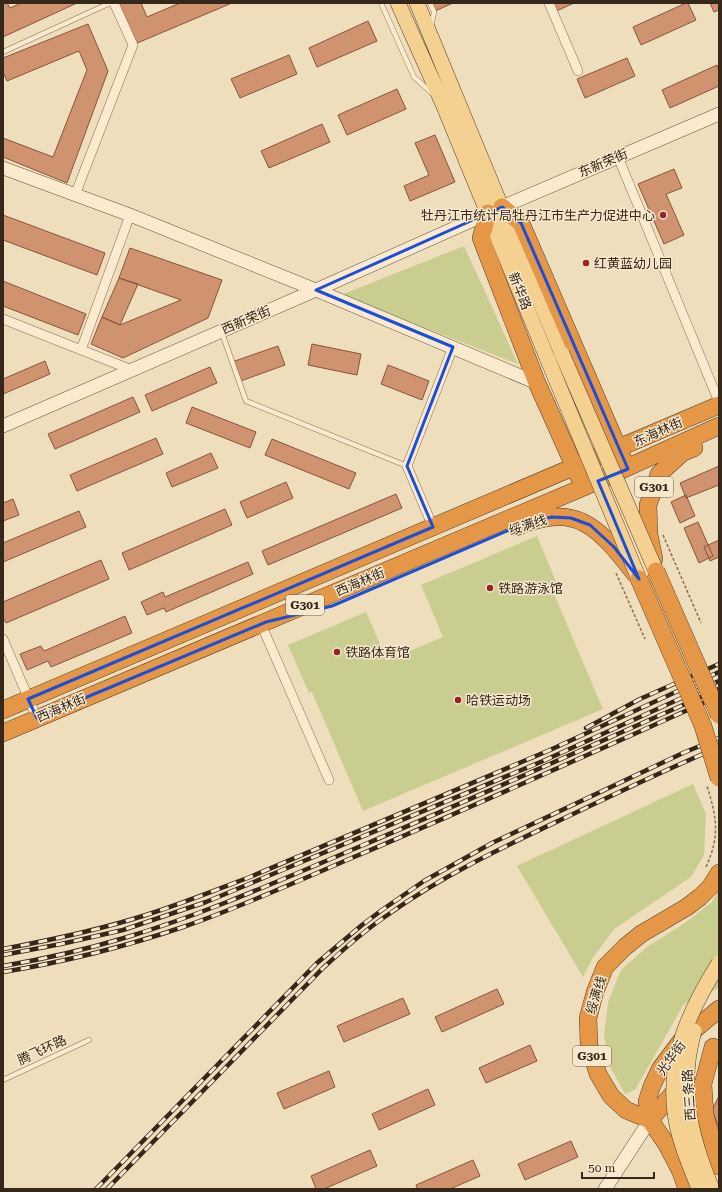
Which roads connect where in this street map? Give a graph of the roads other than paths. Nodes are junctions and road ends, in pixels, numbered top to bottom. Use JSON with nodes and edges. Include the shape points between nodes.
{"nodes":[{"id":1,"x":110,"y":3,"type":"edge"},
{"id":2,"x":114,"y":3,"type":"edge"},
{"id":3,"x":381,"y":3,"type":"edge"},
{"id":4,"x":398,"y":3,"type":"edge"},
{"id":5,"x":417,"y":3,"type":"edge"},
{"id":6,"x":430,"y":3,"type":"edge"},
{"id":7,"x":549,"y":3,"type":"edge"},
{"id":8,"x":430,"y":34,"type":"junction"},
{"id":9,"x":3,"y":52,"type":"edge"},
{"id":10,"x":578,"y":72,"type":"dead end"},
{"id":11,"x":443,"y":104,"type":"junction"},
{"id":12,"x":719,"y":114,"type":"edge"},
{"id":13,"x":618,"y":157,"type":"junction"},
{"id":14,"x":3,"y":168,"type":"edge"},
{"id":15,"x":75,"y":195,"type":"junction"},
{"id":16,"x":495,"y":210,"type":"junction"},
{"id":17,"x":130,"y":215,"type":"junction"},
{"id":18,"x":316,"y":290,"type":"junction"},
{"id":19,"x":3,"y":319,"type":"edge"},
{"id":20,"x":221,"y":331,"type":"junction"},
{"id":21,"x":453,"y":347,"type":"junction"},
{"id":22,"x":81,"y":350,"type":"junction"},
{"id":23,"x":132,"y":370,"type":"junction"},
{"id":24,"x":537,"y":383,"type":"junction"},
{"id":25,"x":719,"y":402,"type":"edge"},
{"id":26,"x":719,"y":405,"type":"edge"},
{"id":27,"x":3,"y":426,"type":"edge"},
{"id":28,"x":719,"y":426,"type":"edge"},
{"id":29,"x":719,"y":437,"type":"edge"},
{"id":30,"x":618,"y":449,"type":"junction"},
{"id":31,"x":597,"y":458,"type":"joint"},
{"id":32,"x":407,"y":466,"type":"junction"},
{"id":33,"x":575,"y":467,"type":"junction"},
{"id":34,"x":628,"y":468,"type":"junction"},
{"id":35,"x":606,"y":478,"type":"joint"},
{"id":36,"x":584,"y":488,"type":"junction"},
{"id":37,"x":433,"y":527,"type":"junction"},
{"id":38,"x":656,"y":571,"type":"junction"},
{"id":39,"x":639,"y":579,"type":"junction"},
{"id":40,"x":264,"y":623,"type":"junction"},
{"id":41,"x":3,"y":639,"type":"edge"},
{"id":42,"x":28,"y":698,"type":"junction"},
{"id":43,"x":3,"y":710,"type":"edge"},
{"id":44,"x":719,"y":714,"type":"edge"},
{"id":45,"x":37,"y":718,"type":"junction"},
{"id":46,"x":703,"y":726,"type":"junction"},
{"id":47,"x":3,"y":733,"type":"edge"},
{"id":48,"x":719,"y":758,"type":"edge"},
{"id":49,"x":329,"y":780,"type":"dead end"},
{"id":50,"x":713,"y":780,"type":"edge"},
{"id":51,"x":712,"y":870,"type":"edge"},
{"id":52,"x":719,"y":963,"type":"edge"},
{"id":53,"x":719,"y":981,"type":"edge"},
{"id":54,"x":719,"y":1009,"type":"edge"},
{"id":55,"x":89,"y":1040,"type":"dead end"},
{"id":56,"x":716,"y":1044,"type":"edge"},
{"id":57,"x":3,"y":1080,"type":"edge"},
{"id":58,"x":650,"y":1120,"type":"junction"},
{"id":59,"x":719,"y":1166,"type":"edge"},
{"id":60,"x":605,"y":1189,"type":"edge"},
{"id":61,"x":688,"y":1189,"type":"edge"},
{"id":62,"x":699,"y":1189,"type":"edge"},
{"id":63,"x":712,"y":1189,"type":"edge"}],
"edges":[{"from":1,"to":9,"type":"lane"},
{"from":2,"to":15,"type":"street","via":[[133,45]]},
{"from":3,"to":11,"type":"lane","via":[[414,77]]},
{"from":4,"to":11,"type":"main road","name":"新华路"},
{"from":5,"to":8,"type":"main road"},
{"from":6,"to":8,"type":"lane","via":[[434,12]]},
{"from":7,"to":10,"type":"street"},
{"from":8,"to":16,"type":"main road"},
{"from":11,"to":16,"type":"main road","name":"新华路"},
{"from":12,"to":13,"type":"street","name":"东新荣街"},
{"from":13,"to":16,"type":"street","name":"东新荣街"},
{"from":13,"to":25,"type":"street"},
{"from":14,"to":15,"type":"street"},
{"from":15,"to":17,"type":"street"},
{"from":16,"to":18,"type":"street","name":"西新荣街"},
{"from":16,"to":24,"type":"highway","via":[[482,238]]},
{"from":16,"to":30,"type":"highway","via":[[521,223]]},
{"from":16,"to":38,"type":"main road","bridge":true,"via":[[562,354]]},
{"from":16,"to":39,"type":"main road","name":"新华路","bridge":true,"via":[[548,360]]},
{"from":17,"to":18,"type":"street"},
{"from":17,"to":22,"type":"street"},
{"from":18,"to":20,"type":"street","name":"西新荣街"},
{"from":18,"to":21,"type":"street"},
{"from":19,"to":22,"type":"street"},
{"from":20,"to":23,"type":"street","name":"西新荣街"},
{"from":20,"to":32,"type":"lane","via":[[246,401]]},
{"from":21,"to":24,"type":"street"},
{"from":21,"to":32,"type":"street"},
{"from":22,"to":23,"type":"street"},
{"from":23,"to":27,"type":"street","name":"西新荣街"},
{"from":24,"to":33,"type":"highway"},
{"from":26,"to":30,"type":"highway","name":"东海林街","number":"G301"},
{"from":28,"to":34,"type":"highway","name":"东海林街","number":"G301"},
{"from":29,"to":38,"type":"highway","number":"G301","bridge":true,"via":[[682,453],[659,474],[648,505],[649,534]]},
{"from":30,"to":31,"type":"highway","name":"东海林街","number":"G301"},
{"from":30,"to":34,"type":"highway"},
{"from":31,"to":33,"type":"highway","name":"西海林街","number":"G301"},
{"from":32,"to":37,"type":"street"},
{"from":33,"to":36,"type":"highway"},
{"from":33,"to":37,"type":"highway","name":"西海林街","number":"G301"},
{"from":34,"to":35,"type":"highway","name":"东海林街","number":"G301"},
{"from":35,"to":36,"type":"highway","name":"西海林街","number":"G301"},
{"from":36,"to":40,"type":"highway","name":"西海林街","number":"G301"},
{"from":37,"to":42,"type":"highway","name":"西海林街","number":"G301"},
{"from":38,"to":44,"type":"highway","number":"G301","bridge":true},
{"from":39,"to":40,"type":"highway","name":"绥满线","number":"G301","bridge":true,"via":[[614,547],[590,525],[571,518],[552,517],[528,522],[332,606]]},
{"from":39,"to":46,"type":"highway","name":"绥满线","number":"G301","bridge":true},
{"from":40,"to":45,"type":"highway","name":"西海林街","number":"G301"},
{"from":40,"to":49,"type":"street"},
{"from":41,"to":42,"type":"street"},
{"from":42,"to":43,"type":"highway","name":"西海林街","number":"G301"},
{"from":42,"to":45,"type":"street"},
{"from":45,"to":47,"type":"highway","name":"西海林街","number":"G301"},
{"from":46,"to":48,"type":"main road","bridge":true},
{"from":46,"to":50,"type":"highway","name":"绥满线","number":"G301","bridge":true},
{"from":51,"to":58,"type":"highway","name":"绥满线","number":"G301","via":[[711,886],[700,897],[641,934],[605,967],[588,1018],[589,1046],[598,1074],[611,1096],[626,1110]]},
{"from":52,"to":62,"type":"main road","name":"西三条路","bridge":true,"via":[[701,992],[684,1028],[673,1085],[679,1132]]},
{"from":53,"to":63,"type":"main road","name":"西三条路","bridge":true,"via":[[696,1024],[686,1070],[692,1130]]},
{"from":54,"to":58,"type":"highway","name":"光华街","via":[[681,1042],[660,1069],[647,1101]]},
{"from":55,"to":57,"type":"lane","name":"腾飞环路"},
{"from":56,"to":58,"type":"highway"},
{"from":56,"to":59,"type":"highway","via":[[703,1084],[705,1115]]},
{"from":58,"to":60,"type":"street"},
{"from":58,"to":61,"type":"highway","via":[[667,1145]]}]}
